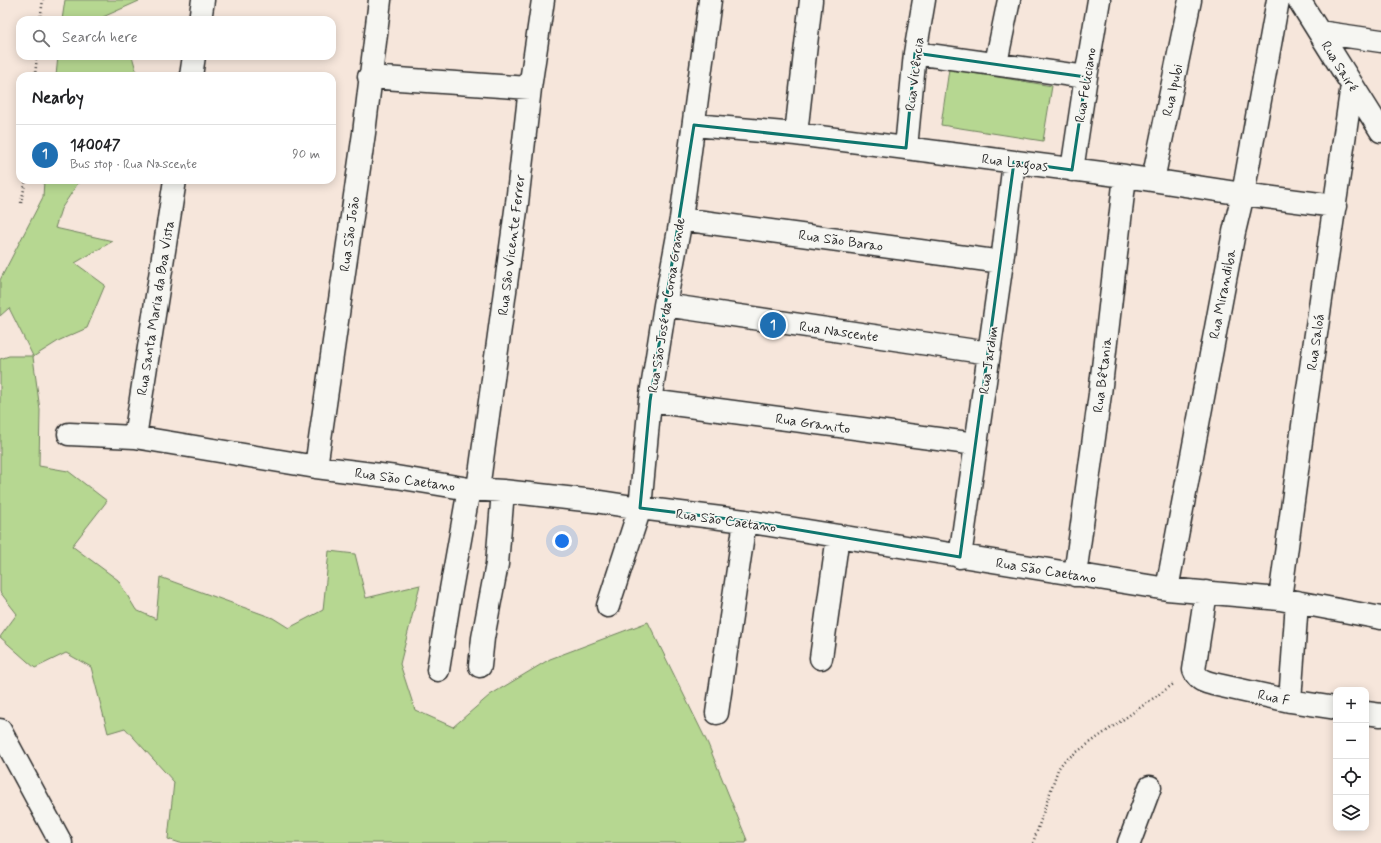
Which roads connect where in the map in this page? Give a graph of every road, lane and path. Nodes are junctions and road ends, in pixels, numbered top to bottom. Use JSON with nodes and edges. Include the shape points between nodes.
{"nodes":[{"id":1,"x":43,"y":0,"type":"edge"},
{"id":2,"x":202,"y":0,"type":"edge"},
{"id":3,"x":380,"y":0,"type":"edge"},
{"id":4,"x":543,"y":0,"type":"edge"},
{"id":5,"x":710,"y":0,"type":"edge"},
{"id":6,"x":811,"y":0,"type":"edge"},
{"id":7,"x":924,"y":0,"type":"edge"},
{"id":8,"x":1009,"y":0,"type":"edge"},
{"id":9,"x":1098,"y":0,"type":"edge"},
{"id":10,"x":1190,"y":0,"type":"edge"},
{"id":11,"x":1278,"y":0,"type":"edge"},
{"id":12,"x":1299,"y":0,"type":"edge"},
{"id":13,"x":41,"y":16,"type":"edge"},
{"id":14,"x":200,"y":16,"type":"edge"},
{"id":15,"x":1319,"y":32,"type":"junction"},
{"id":16,"x":1381,"y":41,"type":"edge"},
{"id":17,"x":915,"y":53,"type":"junction"},
{"id":18,"x":37,"y":60,"type":"edge"},
{"id":19,"x":193,"y":60,"type":"edge"},
{"id":20,"x":996,"y":63,"type":"junction"},
{"id":21,"x":35,"y":72,"type":"edge"},
{"id":22,"x":192,"y":72,"type":"edge"},
{"id":23,"x":370,"y":77,"type":"junction"},
{"id":24,"x":1086,"y":77,"type":"junction"},
{"id":25,"x":1352,"y":85,"type":"junction"},
{"id":26,"x":530,"y":88,"type":"junction"},
{"id":27,"x":694,"y":125,"type":"junction"},
{"id":28,"x":1381,"y":132,"type":"edge"},
{"id":29,"x":796,"y":134,"type":"junction"},
{"id":30,"x":906,"y":148,"type":"junction"},
{"id":31,"x":1014,"y":162,"type":"junction"},
{"id":32,"x":1072,"y":170,"type":"junction"},
{"id":33,"x":1125,"y":176,"type":"junction"},
{"id":34,"x":1153,"y":180,"type":"junction"},
{"id":35,"x":25,"y":184,"type":"edge"},
{"id":36,"x":174,"y":184,"type":"edge"},
{"id":37,"x":1243,"y":194,"type":"junction"},
{"id":38,"x":21,"y":203,"type":"dead end"},
{"id":39,"x":1335,"y":206,"type":"junction"},
{"id":40,"x":681,"y":219,"type":"junction"},
{"id":41,"x":1002,"y":262,"type":"junction"},
{"id":42,"x":665,"y":305,"type":"junction"},
{"id":43,"x":989,"y":353,"type":"junction"},
{"id":44,"x":650,"y":401,"type":"junction"},
{"id":45,"x":69,"y":434,"type":"dead end"},
{"id":46,"x":135,"y":437,"type":"junction"},
{"id":47,"x":976,"y":444,"type":"junction"},
{"id":48,"x":316,"y":467,"type":"junction"},
{"id":49,"x":474,"y":489,"type":"junction"},
{"id":50,"x":503,"y":491,"type":"junction"},
{"id":51,"x":640,"y":508,"type":"junction"},
{"id":52,"x":745,"y":521,"type":"junction"},
{"id":53,"x":838,"y":536,"type":"junction"},
{"id":54,"x":960,"y":557,"type":"junction"},
{"id":55,"x":1075,"y":575,"type":"junction"},
{"id":56,"x":1167,"y":589,"type":"junction"},
{"id":57,"x":1206,"y":592,"type":"junction"},
{"id":58,"x":1288,"y":600,"type":"junction"},
{"id":59,"x":608,"y":606,"type":"dead end"},
{"id":60,"x":1381,"y":618,"type":"edge"},
{"id":61,"x":821,"y":658,"type":"dead end"},
{"id":62,"x":480,"y":666,"type":"dead end"},
{"id":63,"x":438,"y":670,"type":"dead end"},
{"id":64,"x":1194,"y":670,"type":"junction"},
{"id":65,"x":1290,"y":701,"type":"junction"},
{"id":66,"x":1333,"y":708,"type":"edge"},
{"id":67,"x":717,"y":713,"type":"dead end"},
{"id":68,"x":1369,"y":713,"type":"edge"},
{"id":69,"x":1381,"y":715,"type":"edge"},
{"id":70,"x":0,"y":730,"type":"edge"},
{"id":71,"x":1150,"y":787,"type":"dead end"},
{"id":72,"x":61,"y":843,"type":"edge"},
{"id":73,"x":1033,"y":843,"type":"edge"},
{"id":74,"x":1129,"y":843,"type":"edge"}],
"edges":[{"from":1,"to":13,"type":"path"},
{"from":2,"to":14,"type":"street"},
{"from":3,"to":23,"type":"street","name":"Rua São João"},
{"from":4,"to":26,"type":"street","name":"Rua Sâo Vicente Ferrer"},
{"from":5,"to":27,"type":"street","name":"Rua São José da Coroa Grande"},
{"from":6,"to":29,"type":"street"},
{"from":7,"to":17,"type":"street","name":"Rua Vicência"},
{"from":8,"to":20,"type":"street"},
{"from":9,"to":24,"type":"street","name":"Rua Feliciano"},
{"from":10,"to":34,"type":"street","name":"Rua Ipubi"},
{"from":11,"to":37,"type":"street","name":"Rua Mirandiba"},
{"from":12,"to":15,"type":"street","name":"Rua Sairé"},
{"from":15,"to":16,"type":"street"},
{"from":15,"to":25,"type":"street","name":"Rua Sairé"},
{"from":17,"to":20,"type":"street"},
{"from":17,"to":30,"type":"street","name":"Rua Vicência"},
{"from":18,"to":21,"type":"path"},
{"from":19,"to":22,"type":"street"},
{"from":20,"to":24,"type":"street"},
{"from":23,"to":26,"type":"street"},
{"from":23,"to":48,"type":"street","name":"Rua São João"},
{"from":24,"to":32,"type":"street","name":"Rua Feliciano"},
{"from":25,"to":28,"type":"street","name":"Rua Sairé"},
{"from":25,"to":39,"type":"street","name":"Rua Saloá"},
{"from":26,"to":49,"type":"street","name":"Rua Sâo Vicente Ferrer","via":[[516,211]]},
{"from":27,"to":29,"type":"street","name":"Rua Lagoas"},
{"from":27,"to":40,"type":"street","name":"Rua São José da Coroa Grande"},
{"from":29,"to":30,"type":"street","name":"Rua Lagoas"},
{"from":30,"to":31,"type":"street","name":"Rua Lagoas"},
{"from":31,"to":32,"type":"street","name":"Rua Lagoas"},
{"from":31,"to":41,"type":"street","name":"Rua Jardim"},
{"from":32,"to":33,"type":"street","name":"Rua Lagoas"},
{"from":33,"to":34,"type":"street","name":"Rua Lagoas"},
{"from":33,"to":55,"type":"street","name":"Rua Bêtania","via":[[1100,394]]},
{"from":34,"to":37,"type":"street","name":"Rua Lagoas"},
{"from":35,"to":38,"type":"path"},
{"from":36,"to":46,"type":"street","name":"Rua Santa Maria da Boa Vista"},
{"from":37,"to":39,"type":"street","name":"Rua Lagoas"},
{"from":37,"to":56,"type":"street","name":"Rua Mirandiba","via":[[1232,240]]},
{"from":39,"to":58,"type":"street","name":"Rua Saloá","via":[[1307,395]]},
{"from":40,"to":41,"type":"street","name":"Rua São Barao"},
{"from":40,"to":42,"type":"street","name":"Rua São José da Coroa Grande"},
{"from":41,"to":43,"type":"street","name":"Rua Jardim"},
{"from":42,"to":43,"type":"street","name":"Rua Nascente"},
{"from":42,"to":44,"type":"street","name":"Rua São José da Coroa Grande"},
{"from":43,"to":47,"type":"street","name":"Rua Jardim"},
{"from":44,"to":47,"type":"street","name":"Rua Granito"},
{"from":44,"to":51,"type":"street","name":"Rua São José da Coroa Grande"},
{"from":45,"to":46,"type":"street","name":"Rua São Caetano"},
{"from":46,"to":48,"type":"street","name":"Rua São Caetano"},
{"from":47,"to":54,"type":"street","name":"Rua Jardim"},
{"from":48,"to":49,"type":"street","name":"Rua São Caetano"},
{"from":49,"to":50,"type":"street","name":"Rua São Caetano"},
{"from":49,"to":63,"type":"street","name":"Rua Sâo Vicente Ferrer","via":[[450,595]]},
{"from":50,"to":51,"type":"street","name":"Rua São Caetano"},
{"from":50,"to":62,"type":"street","via":[[497,564]]},
{"from":51,"to":52,"type":"street","name":"Rua São Caetano"},
{"from":51,"to":59,"type":"street","name":"Rua São José da Coroa Grande"},
{"from":52,"to":53,"type":"street","name":"Rua São Caetano"},
{"from":52,"to":67,"type":"street"},
{"from":53,"to":54,"type":"street","name":"Rua São Caetano"},
{"from":53,"to":61,"type":"street"},
{"from":54,"to":55,"type":"street","name":"Rua São Caetano"},
{"from":55,"to":56,"type":"street","name":"Rua São Caetano"},
{"from":56,"to":57,"type":"street","name":"Rua São Caetano"},
{"from":57,"to":58,"type":"street","name":"Rua São Caetano"},
{"from":57,"to":64,"type":"street"},
{"from":58,"to":60,"type":"street","name":"Rua São Caetano"},
{"from":58,"to":65,"type":"street","name":"Rua Saloá"},
{"from":64,"to":65,"type":"street","name":"Rua F","via":[[1202,681]]},
{"from":64,"to":73,"type":"path","via":[[1064,761],[1058,769]]},
{"from":65,"to":66,"type":"street","name":"Rua F"},
{"from":68,"to":69,"type":"street"},
{"from":70,"to":72,"type":"street"},
{"from":71,"to":74,"type":"street"}]}
